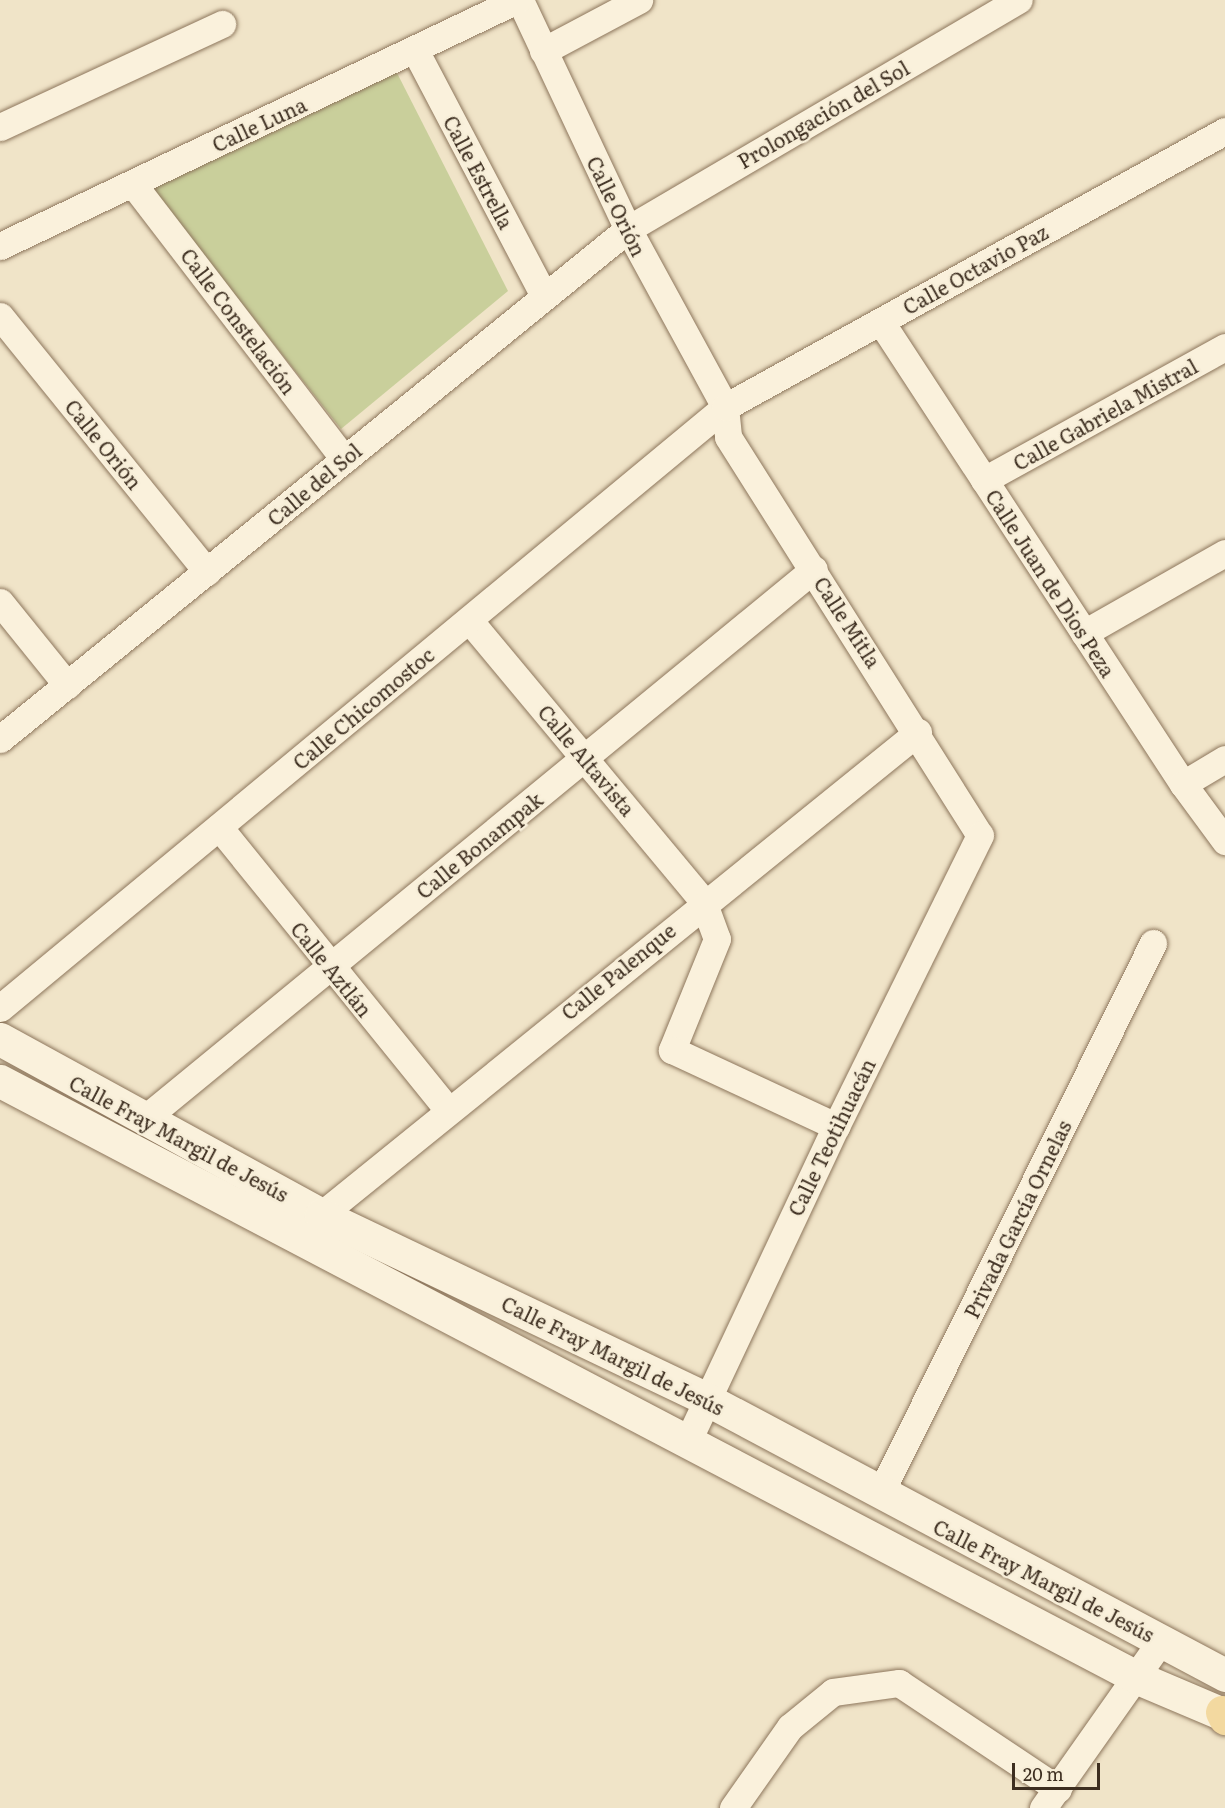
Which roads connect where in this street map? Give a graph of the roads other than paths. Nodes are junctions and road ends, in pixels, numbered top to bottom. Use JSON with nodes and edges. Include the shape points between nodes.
{"nodes":[{"id":1,"x":518,"y":0,"type":"edge"},
{"id":2,"x":639,"y":0,"type":"edge"},
{"id":3,"x":1019,"y":0,"type":"edge"},
{"id":4,"x":222,"y":24,"type":"dead end"},
{"id":5,"x":415,"y":50,"type":"junction"},
{"id":6,"x":543,"y":51,"type":"junction"},
{"id":7,"x":0,"y":127,"type":"edge"},
{"id":8,"x":1225,"y":131,"type":"edge"},
{"id":9,"x":134,"y":184,"type":"junction"},
{"id":10,"x":628,"y":229,"type":"junction"},
{"id":11,"x":0,"y":246,"type":"edge"},
{"id":12,"x":543,"y":294,"type":"junction"},
{"id":13,"x":0,"y":316,"type":"edge"},
{"id":14,"x":881,"y":322,"type":"junction"},
{"id":15,"x":1225,"y":347,"type":"edge"},
{"id":16,"x":725,"y":407,"type":"junction"},
{"id":17,"x":344,"y":459,"type":"junction"},
{"id":18,"x":984,"y":480,"type":"junction"},
{"id":19,"x":1225,"y":553,"type":"edge"},
{"id":20,"x":814,"y":569,"type":"junction"},
{"id":21,"x":207,"y":572,"type":"junction"},
{"id":22,"x":0,"y":602,"type":"edge"},
{"id":23,"x":469,"y":620,"type":"junction"},
{"id":24,"x":1084,"y":633,"type":"junction"},
{"id":25,"x":67,"y":685,"type":"junction"},
{"id":26,"x":918,"y":732,"type":"junction"},
{"id":27,"x":0,"y":740,"type":"edge"},
{"id":28,"x":585,"y":757,"type":"junction"},
{"id":29,"x":1225,"y":759,"type":"edge"},
{"id":30,"x":1183,"y":784,"type":"junction"},
{"id":31,"x":219,"y":827,"type":"junction"},
{"id":32,"x":980,"y":835,"type":"joint"},
{"id":33,"x":1225,"y":841,"type":"edge"},
{"id":34,"x":704,"y":902,"type":"junction"},
{"id":35,"x":1153,"y":943,"type":"dead end"},
{"id":36,"x":330,"y":967,"type":"junction"},
{"id":37,"x":0,"y":1008,"type":"edge"},
{"id":38,"x":0,"y":1040,"type":"edge"},
{"id":39,"x":0,"y":1081,"type":"edge"},
{"id":40,"x":448,"y":1110,"type":"junction"},
{"id":41,"x":143,"y":1120,"type":"junction"},
{"id":42,"x":836,"y":1126,"type":"junction"},
{"id":43,"x":321,"y":1215,"type":"junction"},
{"id":44,"x":706,"y":1399,"type":"junction"},
{"id":45,"x":688,"y":1440,"type":"junction"},
{"id":46,"x":880,"y":1494,"type":"junction"},
{"id":47,"x":1161,"y":1641,"type":"junction"},
{"id":48,"x":1225,"y":1675,"type":"edge"},
{"id":49,"x":1138,"y":1678,"type":"junction"},
{"id":50,"x":1224,"y":1713,"type":"edge"},
{"id":51,"x":1051,"y":1798,"type":"edge"},
{"id":52,"x":733,"y":1808,"type":"edge"}],
"edges":[{"from":1,"to":5,"type":"street","name":"Calle Luna"},
{"from":1,"to":6,"type":"street","name":"Calle Orión"},
{"from":2,"to":6,"type":"street"},
{"from":3,"to":10,"type":"street","name":"Prolongación del Sol"},
{"from":4,"to":7,"type":"street"},
{"from":5,"to":9,"type":"street","name":"Calle Luna"},
{"from":5,"to":12,"type":"street","name":"Calle Estrella"},
{"from":6,"to":10,"type":"street","name":"Calle Orión"},
{"from":8,"to":14,"type":"street","name":"Calle Octavio Paz"},
{"from":9,"to":11,"type":"street","name":"Calle Luna"},
{"from":9,"to":17,"type":"street","name":"Calle Constelación"},
{"from":10,"to":12,"type":"street","name":"Calle del Sol"},
{"from":10,"to":16,"type":"street","name":"Calle Orión"},
{"from":12,"to":17,"type":"street","name":"Calle del Sol"},
{"from":13,"to":21,"type":"street","name":"Calle Orión"},
{"from":14,"to":16,"type":"street","name":"Calle Octavio Paz"},
{"from":14,"to":18,"type":"street","name":"Calle Juan de Dios Peza"},
{"from":15,"to":18,"type":"street","name":"Calle Gabriela Mistral"},
{"from":16,"to":20,"type":"street","name":"Calle Mitla","via":[[728,437]]},
{"from":16,"to":23,"type":"street","name":"Calle Chicomostoc"},
{"from":17,"to":21,"type":"street","name":"Calle del Sol"},
{"from":18,"to":24,"type":"street","name":"Calle Juan de Dios Peza"},
{"from":19,"to":24,"type":"street"},
{"from":20,"to":26,"type":"street","name":"Calle Mitla"},
{"from":20,"to":28,"type":"street","name":"Calle Bonampak"},
{"from":21,"to":25,"type":"street","name":"Calle del Sol"},
{"from":22,"to":25,"type":"street"},
{"from":23,"to":28,"type":"street","name":"Calle Altavista"},
{"from":23,"to":31,"type":"street","name":"Calle Chicomostoc"},
{"from":24,"to":30,"type":"street","name":"Calle Juan de Dios Peza"},
{"from":25,"to":27,"type":"street","name":"Calle del Sol"},
{"from":26,"to":32,"type":"street","name":"Calle Mitla"},
{"from":26,"to":34,"type":"street","name":"Calle Palenque"},
{"from":28,"to":34,"type":"street","name":"Calle Altavista"},
{"from":28,"to":36,"type":"street","name":"Calle Bonampak"},
{"from":29,"to":30,"type":"street"},
{"from":30,"to":33,"type":"street","name":"Calle Juan de Dios Peza"},
{"from":31,"to":36,"type":"street","name":"Calle Aztlán"},
{"from":31,"to":37,"type":"street","name":"Calle Chicomostoc"},
{"from":32,"to":42,"type":"street","name":"Calle Teotihuacán"},
{"from":34,"to":40,"type":"street","name":"Calle Palenque"},
{"from":34,"to":42,"type":"street","via":[[717,939],[672,1050]]},
{"from":35,"to":46,"type":"street","name":"Privada García Ornelas"},
{"from":36,"to":40,"type":"street","name":"Calle Aztlán"},
{"from":36,"to":41,"type":"street","name":"Calle Bonampak"},
{"from":38,"to":41,"type":"street","name":"Calle Fray Margil de Jesús"},
{"from":39,"to":45,"type":"street","name":"Calle Fray Margil de Jesús"},
{"from":40,"to":43,"type":"street","name":"Calle Palenque"},
{"from":41,"to":43,"type":"street","name":"Calle Fray Margil de Jesús"},
{"from":42,"to":44,"type":"street","name":"Calle Teotihuacán"},
{"from":43,"to":44,"type":"street","name":"Calle Fray Margil de Jesús"},
{"from":44,"to":45,"type":"street","name":"Calle Teotihuacán"},
{"from":44,"to":46,"type":"street","name":"Calle Fray Margil de Jesús"},
{"from":45,"to":49,"type":"street","name":"Calle Fray Margil de Jesús"},
{"from":46,"to":47,"type":"street","name":"Calle Fray Margil de Jesús"},
{"from":47,"to":48,"type":"street","name":"Calle Fray Margil de Jesús"},
{"from":47,"to":49,"type":"street"},
{"from":49,"to":50,"type":"street","name":"Calle Fray Margil de Jesús"},
{"from":49,"to":51,"type":"street"},
{"from":51,"to":52,"type":"street","via":[[899,1683],[833,1692],[790,1727]]}]}
